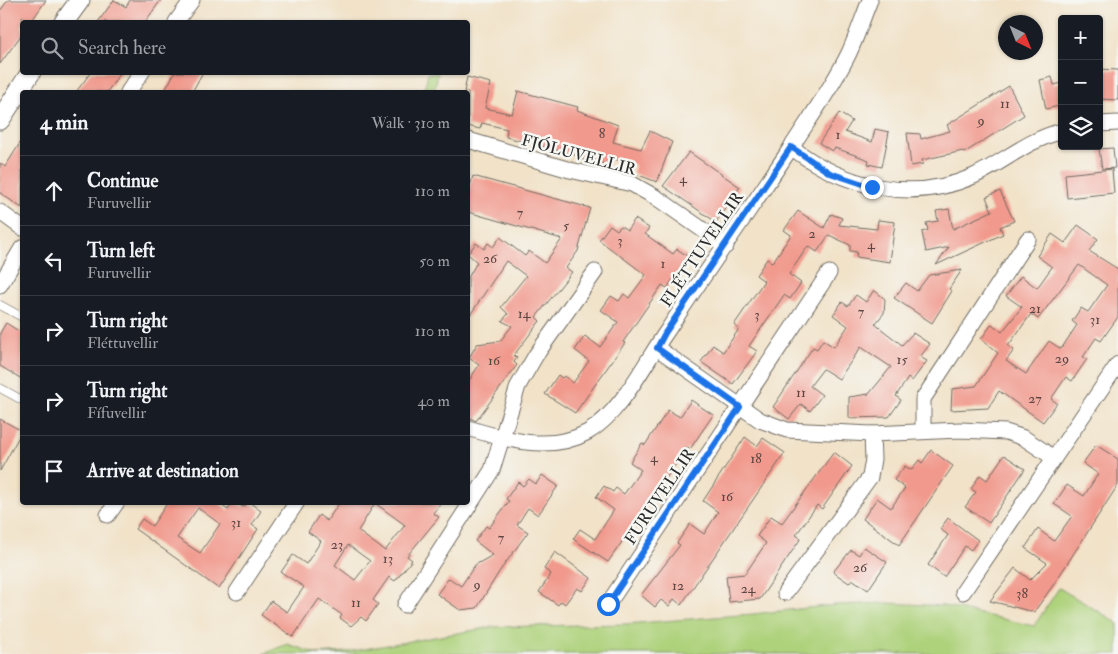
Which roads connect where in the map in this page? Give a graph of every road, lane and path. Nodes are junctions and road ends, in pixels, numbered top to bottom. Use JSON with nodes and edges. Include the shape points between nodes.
{"nodes":[{"id":1,"x":80,"y":0,"type":"edge"},
{"id":2,"x":192,"y":0,"type":"edge"},
{"id":3,"x":870,"y":0,"type":"edge"},
{"id":4,"x":65,"y":20,"type":"edge"},
{"id":5,"x":177,"y":20,"type":"edge"},
{"id":6,"x":29,"y":75,"type":"edge"},
{"id":7,"x":140,"y":75,"type":"edge"},
{"id":8,"x":129,"y":90,"type":"edge"},
{"id":9,"x":0,"y":120,"type":"edge"},
{"id":10,"x":1118,"y":123,"type":"edge"},
{"id":11,"x":1103,"y":124,"type":"edge"},
{"id":12,"x":1058,"y":133,"type":"edge"},
{"id":13,"x":470,"y":141,"type":"edge"},
{"id":14,"x":791,"y":147,"type":"junction"},
{"id":15,"x":0,"y":212,"type":"edge"},
{"id":16,"x":20,"y":227,"type":"edge"},
{"id":17,"x":1028,"y":239,"type":"dead end"},
{"id":18,"x":726,"y":246,"type":"junction"},
{"id":19,"x":20,"y":251,"type":"edge"},
{"id":20,"x":595,"y":272,"type":"dead end"},
{"id":21,"x":829,"y":273,"type":"dead end"},
{"id":22,"x":0,"y":285,"type":"edge"},
{"id":23,"x":0,"y":305,"type":"edge"},
{"id":24,"x":20,"y":316,"type":"edge"},
{"id":25,"x":657,"y":348,"type":"junction"},
{"id":26,"x":1118,"y":364,"type":"edge"},
{"id":27,"x":0,"y":388,"type":"edge"},
{"id":28,"x":20,"y":399,"type":"edge"},
{"id":29,"x":740,"y":407,"type":"junction"},
{"id":30,"x":470,"y":429,"type":"edge"},
{"id":31,"x":923,"y":431,"type":"junction"},
{"id":32,"x":872,"y":434,"type":"junction"},
{"id":33,"x":503,"y":439,"type":"junction"},
{"id":34,"x":1054,"y":458,"type":"junction"},
{"id":35,"x":470,"y":504,"type":"edge"},
{"id":36,"x":115,"y":505,"type":"edge"},
{"id":37,"x":295,"y":505,"type":"edge"},
{"id":38,"x":469,"y":505,"type":"edge"},
{"id":39,"x":108,"y":515,"type":"dead end"},
{"id":40,"x":237,"y":592,"type":"dead end"},
{"id":41,"x":962,"y":592,"type":"dead end"},
{"id":42,"x":785,"y":593,"type":"dead end"},
{"id":43,"x":608,"y":604,"type":"dead end"},
{"id":44,"x":405,"y":605,"type":"dead end"}],
"edges":[{"from":1,"to":4,"type":"street"},
{"from":2,"to":5,"type":"street"},
{"from":3,"to":14,"type":"street","name":"FLÉTTUVELLIR","via":[[849,53]]},
{"from":6,"to":9,"type":"street"},
{"from":7,"to":8,"type":"street"},
{"from":10,"to":11,"type":"street"},
{"from":12,"to":14,"type":"street","via":[[1020,147],[973,176],[948,185],[894,191],[830,173]]},
{"from":13,"to":18,"type":"street","name":"FJÓLUVELLIR","via":[[570,170],[632,184]]},
{"from":14,"to":18,"type":"street","name":"FLÉTTUVELLIR"},
{"from":15,"to":16,"type":"street"},
{"from":17,"to":31,"type":"street","via":[[923,399]]},
{"from":18,"to":25,"type":"street","name":"FLÉTTUVELLIR"},
{"from":19,"to":22,"type":"street"},
{"from":20,"to":33,"type":"street","via":[[518,386],[508,412]]},
{"from":21,"to":29,"type":"street","name":"FURUVELLIR"},
{"from":23,"to":24,"type":"lane"},
{"from":25,"to":29,"type":"street"},
{"from":25,"to":33,"type":"street","name":"FLÉTTUVELLIR","via":[[622,399],[604,420],[589,431],[573,439],[545,444]]},
{"from":26,"to":34,"type":"street"},
{"from":27,"to":28,"type":"lane"},
{"from":29,"to":32,"type":"street","via":[[760,420],[787,430]]},
{"from":29,"to":43,"type":"street","name":"FURUVELLIR"},
{"from":30,"to":33,"type":"street","name":"FLÉTTUVELLIR"},
{"from":31,"to":32,"type":"street"},
{"from":31,"to":34,"type":"street","via":[[1006,432],[1024,438]]},
{"from":32,"to":42,"type":"street","via":[[870,476]]},
{"from":33,"to":35,"type":"street","via":[[492,470]]},
{"from":34,"to":41,"type":"street"},
{"from":36,"to":39,"type":"street"},
{"from":37,"to":40,"type":"street"},
{"from":38,"to":44,"type":"street"}]}
